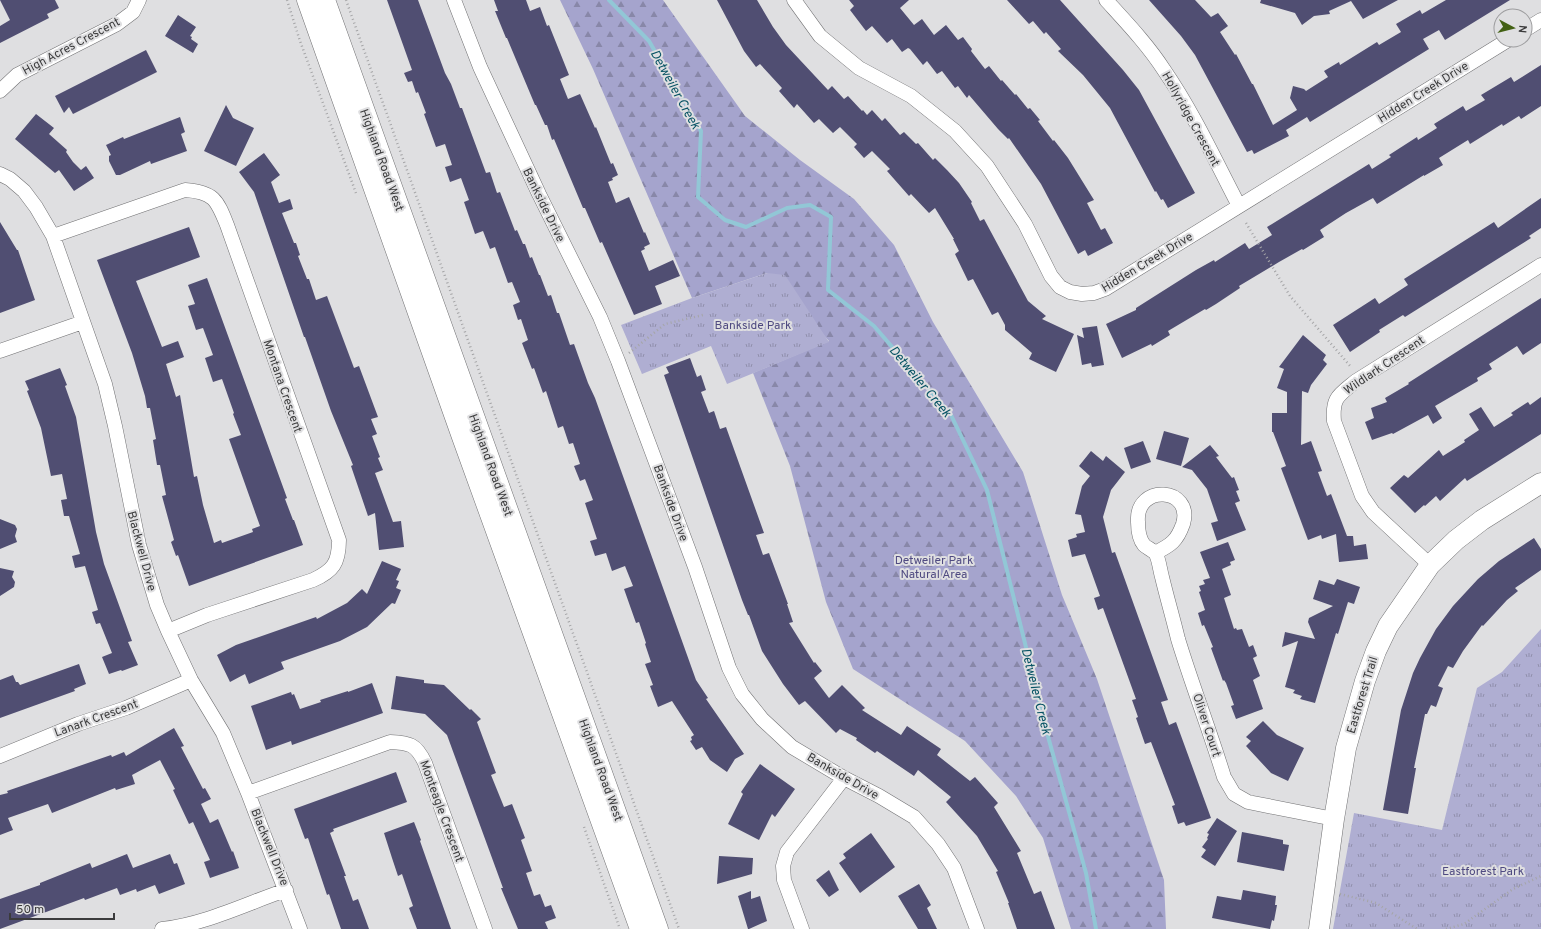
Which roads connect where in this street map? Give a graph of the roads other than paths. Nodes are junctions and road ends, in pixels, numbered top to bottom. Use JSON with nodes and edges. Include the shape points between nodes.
{"nodes":[{"id":1,"x":139,"y":0,"type":"edge"},
{"id":2,"x":307,"y":0,"type":"edge"},
{"id":3,"x":325,"y":0,"type":"edge"},
{"id":4,"x":454,"y":0,"type":"edge"},
{"id":5,"x":794,"y":0,"type":"edge"},
{"id":6,"x":1106,"y":0,"type":"edge"},
{"id":7,"x":1495,"y":48,"type":"edge"},
{"id":8,"x":0,"y":92,"type":"edge"},
{"id":9,"x":0,"y":174,"type":"edge"},
{"id":10,"x":1239,"y":206,"type":"junction"},
{"id":11,"x":53,"y":236,"type":"junction"},
{"id":12,"x":1541,"y":265,"type":"edge"},
{"id":13,"x":83,"y":322,"type":"junction"},
{"id":14,"x":0,"y":351,"type":"edge"},
{"id":15,"x":1541,"y":483,"type":"edge"},
{"id":16,"x":1155,"y":553,"type":"dead end"},
{"id":17,"x":1430,"y":565,"type":"junction"},
{"id":18,"x":168,"y":631,"type":"junction"},
{"id":19,"x":191,"y":680,"type":"junction"},
{"id":20,"x":0,"y":756,"type":"edge"},
{"id":21,"x":844,"y":778,"type":"junction"},
{"id":22,"x":248,"y":793,"type":"junction"},
{"id":23,"x":1334,"y":819,"type":"junction"},
{"id":24,"x":286,"y":890,"type":"junction"},
{"id":25,"x":162,"y":929,"type":"edge"},
{"id":26,"x":300,"y":929,"type":"edge"},
{"id":27,"x":485,"y":929,"type":"edge"},
{"id":28,"x":640,"y":929,"type":"edge"},
{"id":29,"x":658,"y":929,"type":"edge"},
{"id":30,"x":802,"y":929,"type":"edge"},
{"id":31,"x":977,"y":929,"type":"edge"},
{"id":32,"x":1319,"y":929,"type":"edge"}],
"edges":[{"from":1,"to":8,"type":"street","name":"High Acres Crescent","via":[[133,12],[117,24],[17,75]]},
{"from":2,"to":28,"type":"main road","name":"Highland Road West"},
{"from":3,"to":29,"type":"main road","name":"Highland Road West"},
{"from":4,"to":21,"type":"street","name":"Bankside Drive","via":[[480,67],[600,317],[695,567],[729,668],[742,694],[762,719],[792,747]]},
{"from":5,"to":10,"type":"street","name":"Hidden Creek Drive","via":[[820,36],[859,68],[911,96],[955,131],[987,166],[1006,194],[1025,224],[1051,276],[1070,292],[1094,293],[1105,289]]},
{"from":6,"to":10,"type":"street","name":"Hollyridge Crescent","via":[[1164,69]]},
{"from":7,"to":10,"type":"street","name":"Hidden Creek Drive"},
{"from":9,"to":11,"type":"street","name":"Blackwell Drive","via":[[24,191]]},
{"from":11,"to":13,"type":"street","name":"Blackwell Drive"},
{"from":11,"to":18,"type":"street","name":"Montana Crescent","via":[[185,190],[210,195],[219,205],[227,225],[339,540],[335,564],[326,574]]},
{"from":12,"to":17,"type":"street","name":"Wildlark Crescent","via":[[1356,381],[1338,395],[1333,408],[1334,420],[1362,496],[1373,512]]},
{"from":13,"to":14,"type":"street"},
{"from":13,"to":18,"type":"street","name":"Blackwell Drive","via":[[105,384],[138,545]]},
{"from":15,"to":17,"type":"main road","name":"Eastforest Trail","via":[[1482,520]]},
{"from":16,"to":23,"type":"street","name":"Oliver Court","via":[[1179,640],[1224,777],[1234,794],[1248,802]]},
{"from":17,"to":23,"type":"main road","name":"Eastforest Trail","via":[[1388,626],[1376,651],[1346,748]]},
{"from":18,"to":19,"type":"street","name":"Blackwell Drive"},
{"from":19,"to":20,"type":"street","name":"Lanark Crescent"},
{"from":19,"to":22,"type":"street","name":"Blackwell Drive","via":[[223,733]]},
{"from":21,"to":30,"type":"street","via":[[787,852],[783,866],[784,880]]},
{"from":21,"to":31,"type":"street","name":"Bankside Drive","via":[[914,818],[938,844],[954,868]]},
{"from":22,"to":24,"type":"street","name":"Blackwell Drive"},
{"from":22,"to":27,"type":"street","name":"Monteagle Crescent","via":[[390,742],[406,743],[419,751],[425,763]]},
{"from":23,"to":32,"type":"main road","name":"Eastforest Trail"},
{"from":24,"to":25,"type":"street","via":[[205,920]]},
{"from":24,"to":26,"type":"street","name":"Blackwell Drive"}]}
